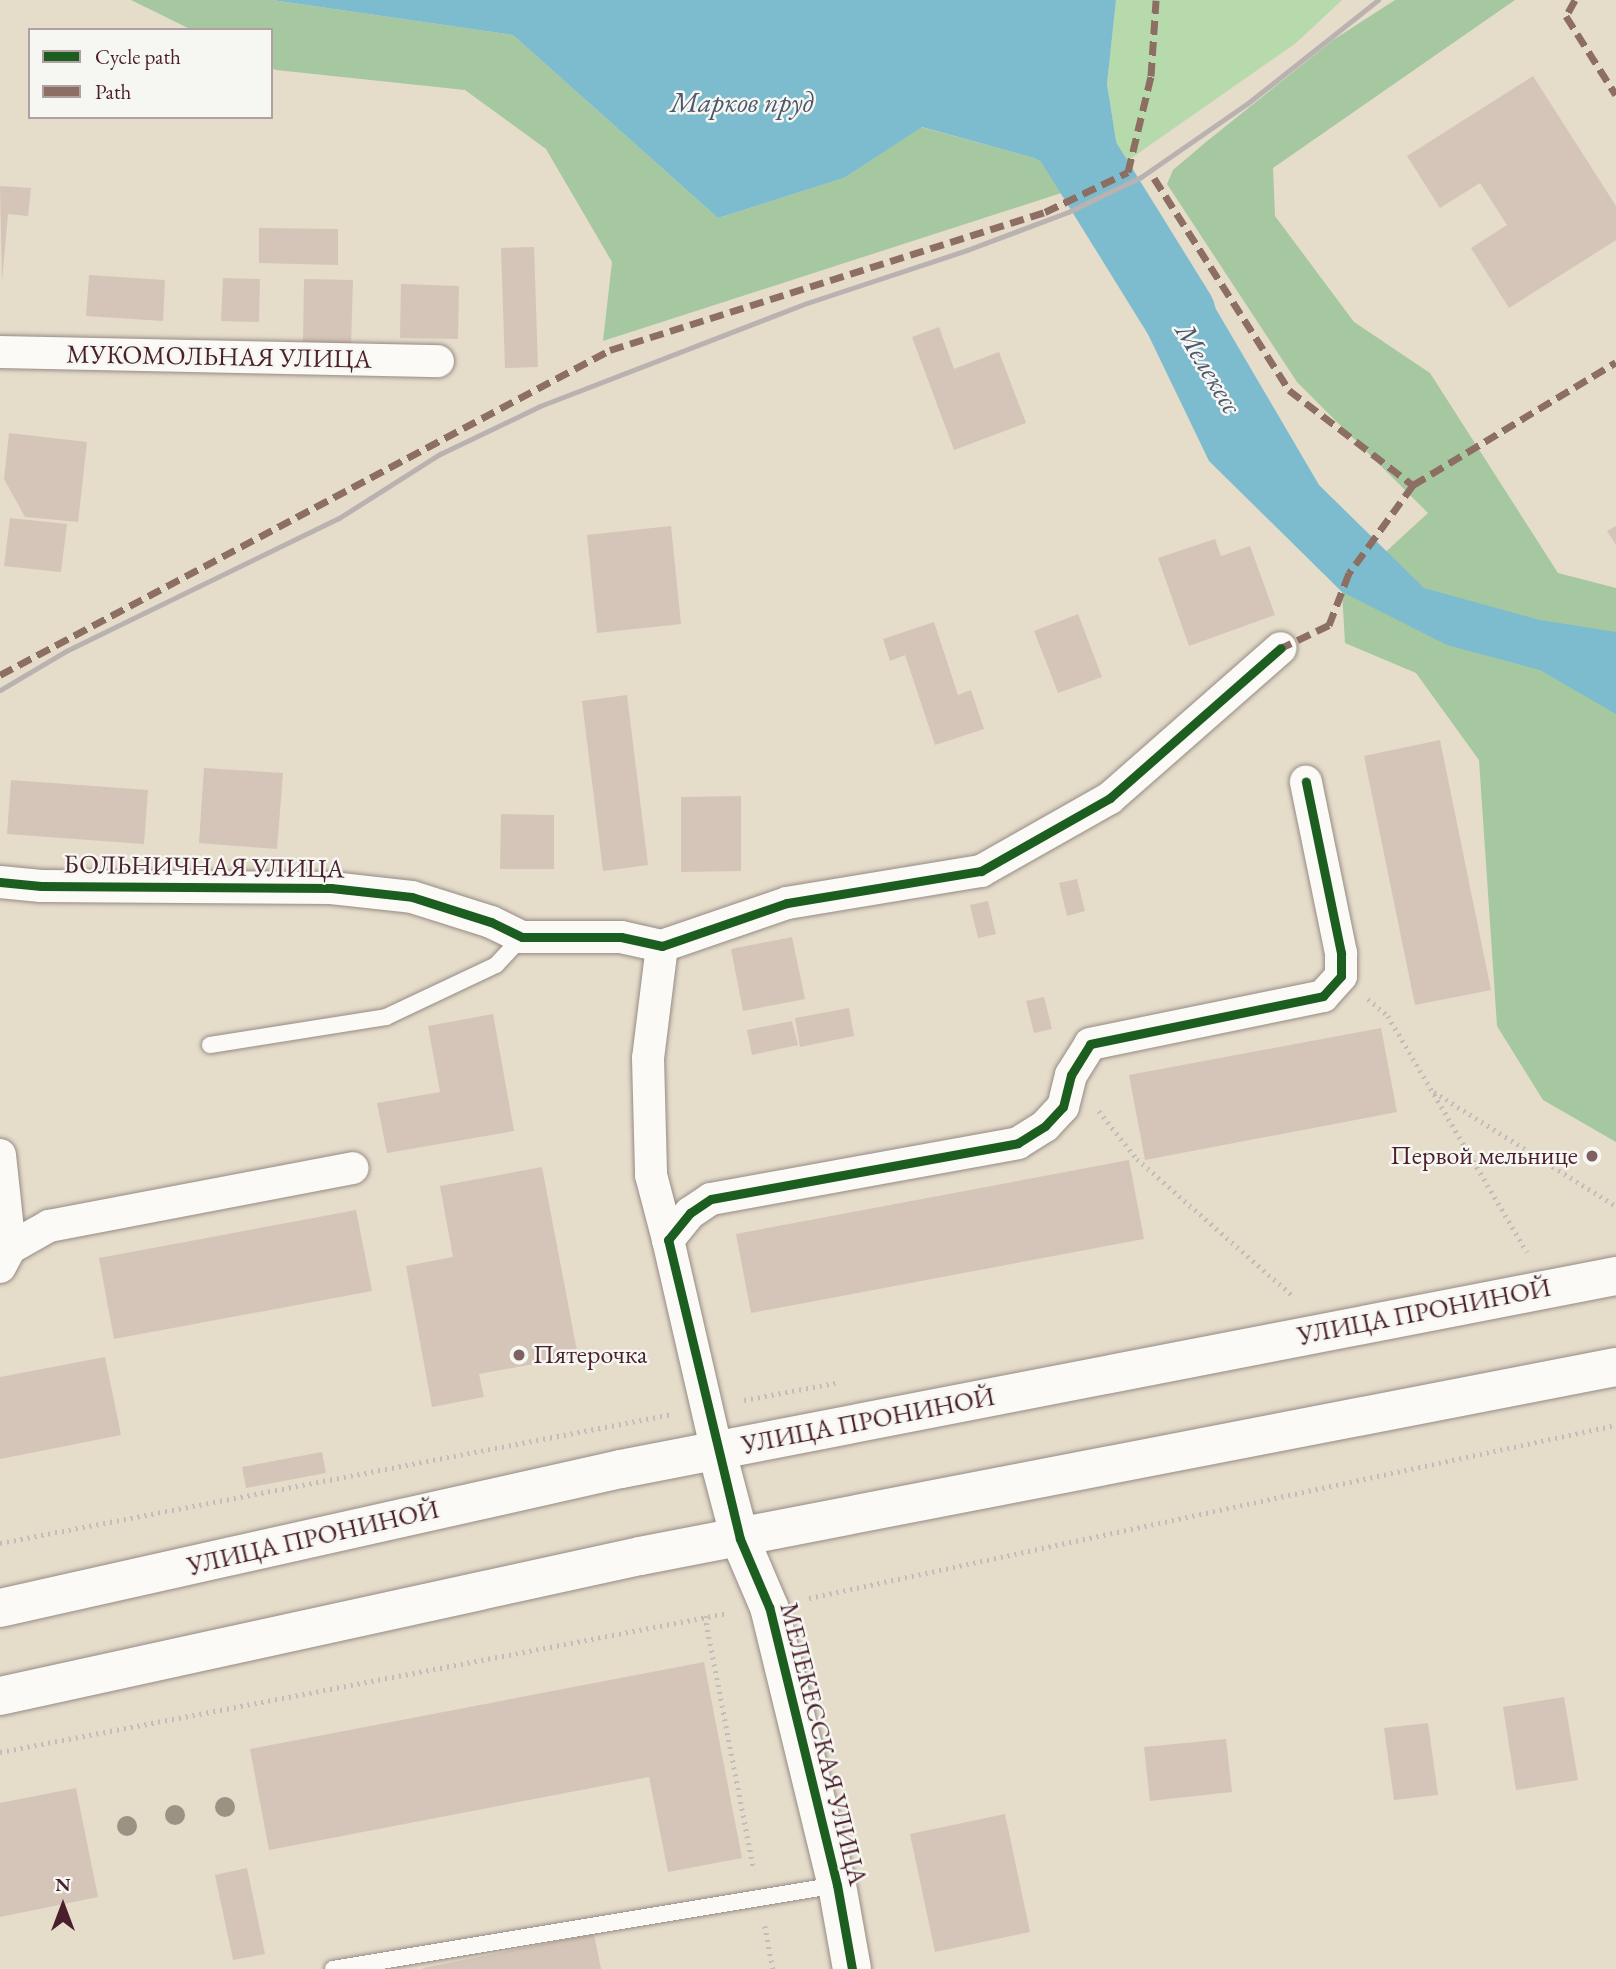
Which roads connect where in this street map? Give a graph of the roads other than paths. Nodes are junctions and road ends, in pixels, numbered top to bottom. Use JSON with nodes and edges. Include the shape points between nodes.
{"nodes":[{"id":1,"x":0,"y":352,"type":"edge"},
{"id":2,"x":438,"y":360,"type":"dead end"},
{"id":3,"x":1281,"y":648,"type":"dead end"},
{"id":4,"x":1306,"y":782,"type":"dead end"},
{"id":5,"x":0,"y":881,"type":"edge"},
{"id":6,"x":522,"y":937,"type":"junction"},
{"id":7,"x":662,"y":946,"type":"junction"},
{"id":8,"x":210,"y":1045,"type":"dead end"},
{"id":9,"x":0,"y":1155,"type":"edge"},
{"id":10,"x":352,"y":1168,"type":"dead end"},
{"id":11,"x":668,"y":1240,"type":"junction"},
{"id":12,"x":5,"y":1257,"type":"edge"},
{"id":13,"x":1616,"y":1276,"type":"edge"},
{"id":14,"x":1616,"y":1367,"type":"edge"},
{"id":15,"x":717,"y":1452,"type":"junction"},
{"id":16,"x":740,"y":1539,"type":"junction"},
{"id":17,"x":0,"y":1608,"type":"edge"},
{"id":18,"x":0,"y":1696,"type":"edge"},
{"id":19,"x":837,"y":1885,"type":"junction"},
{"id":20,"x":333,"y":1969,"type":"edge"},
{"id":21,"x":852,"y":1969,"type":"edge"}],
"edges":[{"from":1,"to":2,"type":"street","name":"МУКОМОЛЬНАЯ УЛИЦА"},
{"from":3,"to":7,"type":"street","via":[[1110,798],[981,871],[787,903]]},
{"from":4,"to":11,"type":"street","via":[[1341,953],[1341,976],[1323,996],[1090,1044],[1071,1075],[1063,1107],[1045,1126],[1018,1143],[711,1199],[690,1213]]},
{"from":5,"to":6,"type":"street","name":"БОЛЬНИЧНАЯ УЛИЦА","via":[[41,886],[331,888],[412,897],[491,922]]},
{"from":6,"to":7,"type":"street","name":"БОЛЬНИЧНАЯ УЛИЦА","via":[[621,937]]},
{"from":6,"to":8,"type":"lane","via":[[496,965],[386,1017]]},
{"from":7,"to":11,"type":"street","via":[[648,1058],[651,1175]]},
{"from":9,"to":12,"type":"street"},
{"from":10,"to":12,"type":"street","via":[[49,1226]]},
{"from":11,"to":15,"type":"street"},
{"from":13,"to":15,"type":"main road","name":"УЛИЦА ПРОНИНОЙ"},
{"from":14,"to":16,"type":"main road"},
{"from":15,"to":16,"type":"main road","name":"МЕЛЕКЕССКАЯ УЛИЦА"},
{"from":15,"to":17,"type":"main road","name":"УЛИЦА ПРОНИНОЙ"},
{"from":16,"to":18,"type":"main road","via":[[640,1556]]},
{"from":16,"to":19,"type":"main road","name":"МЕЛЕКЕССКАЯ УЛИЦА","via":[[769,1607]]},
{"from":19,"to":20,"type":"lane"},
{"from":19,"to":21,"type":"main road","name":"МЕЛЕКЕССКАЯ УЛИЦА"}]}
